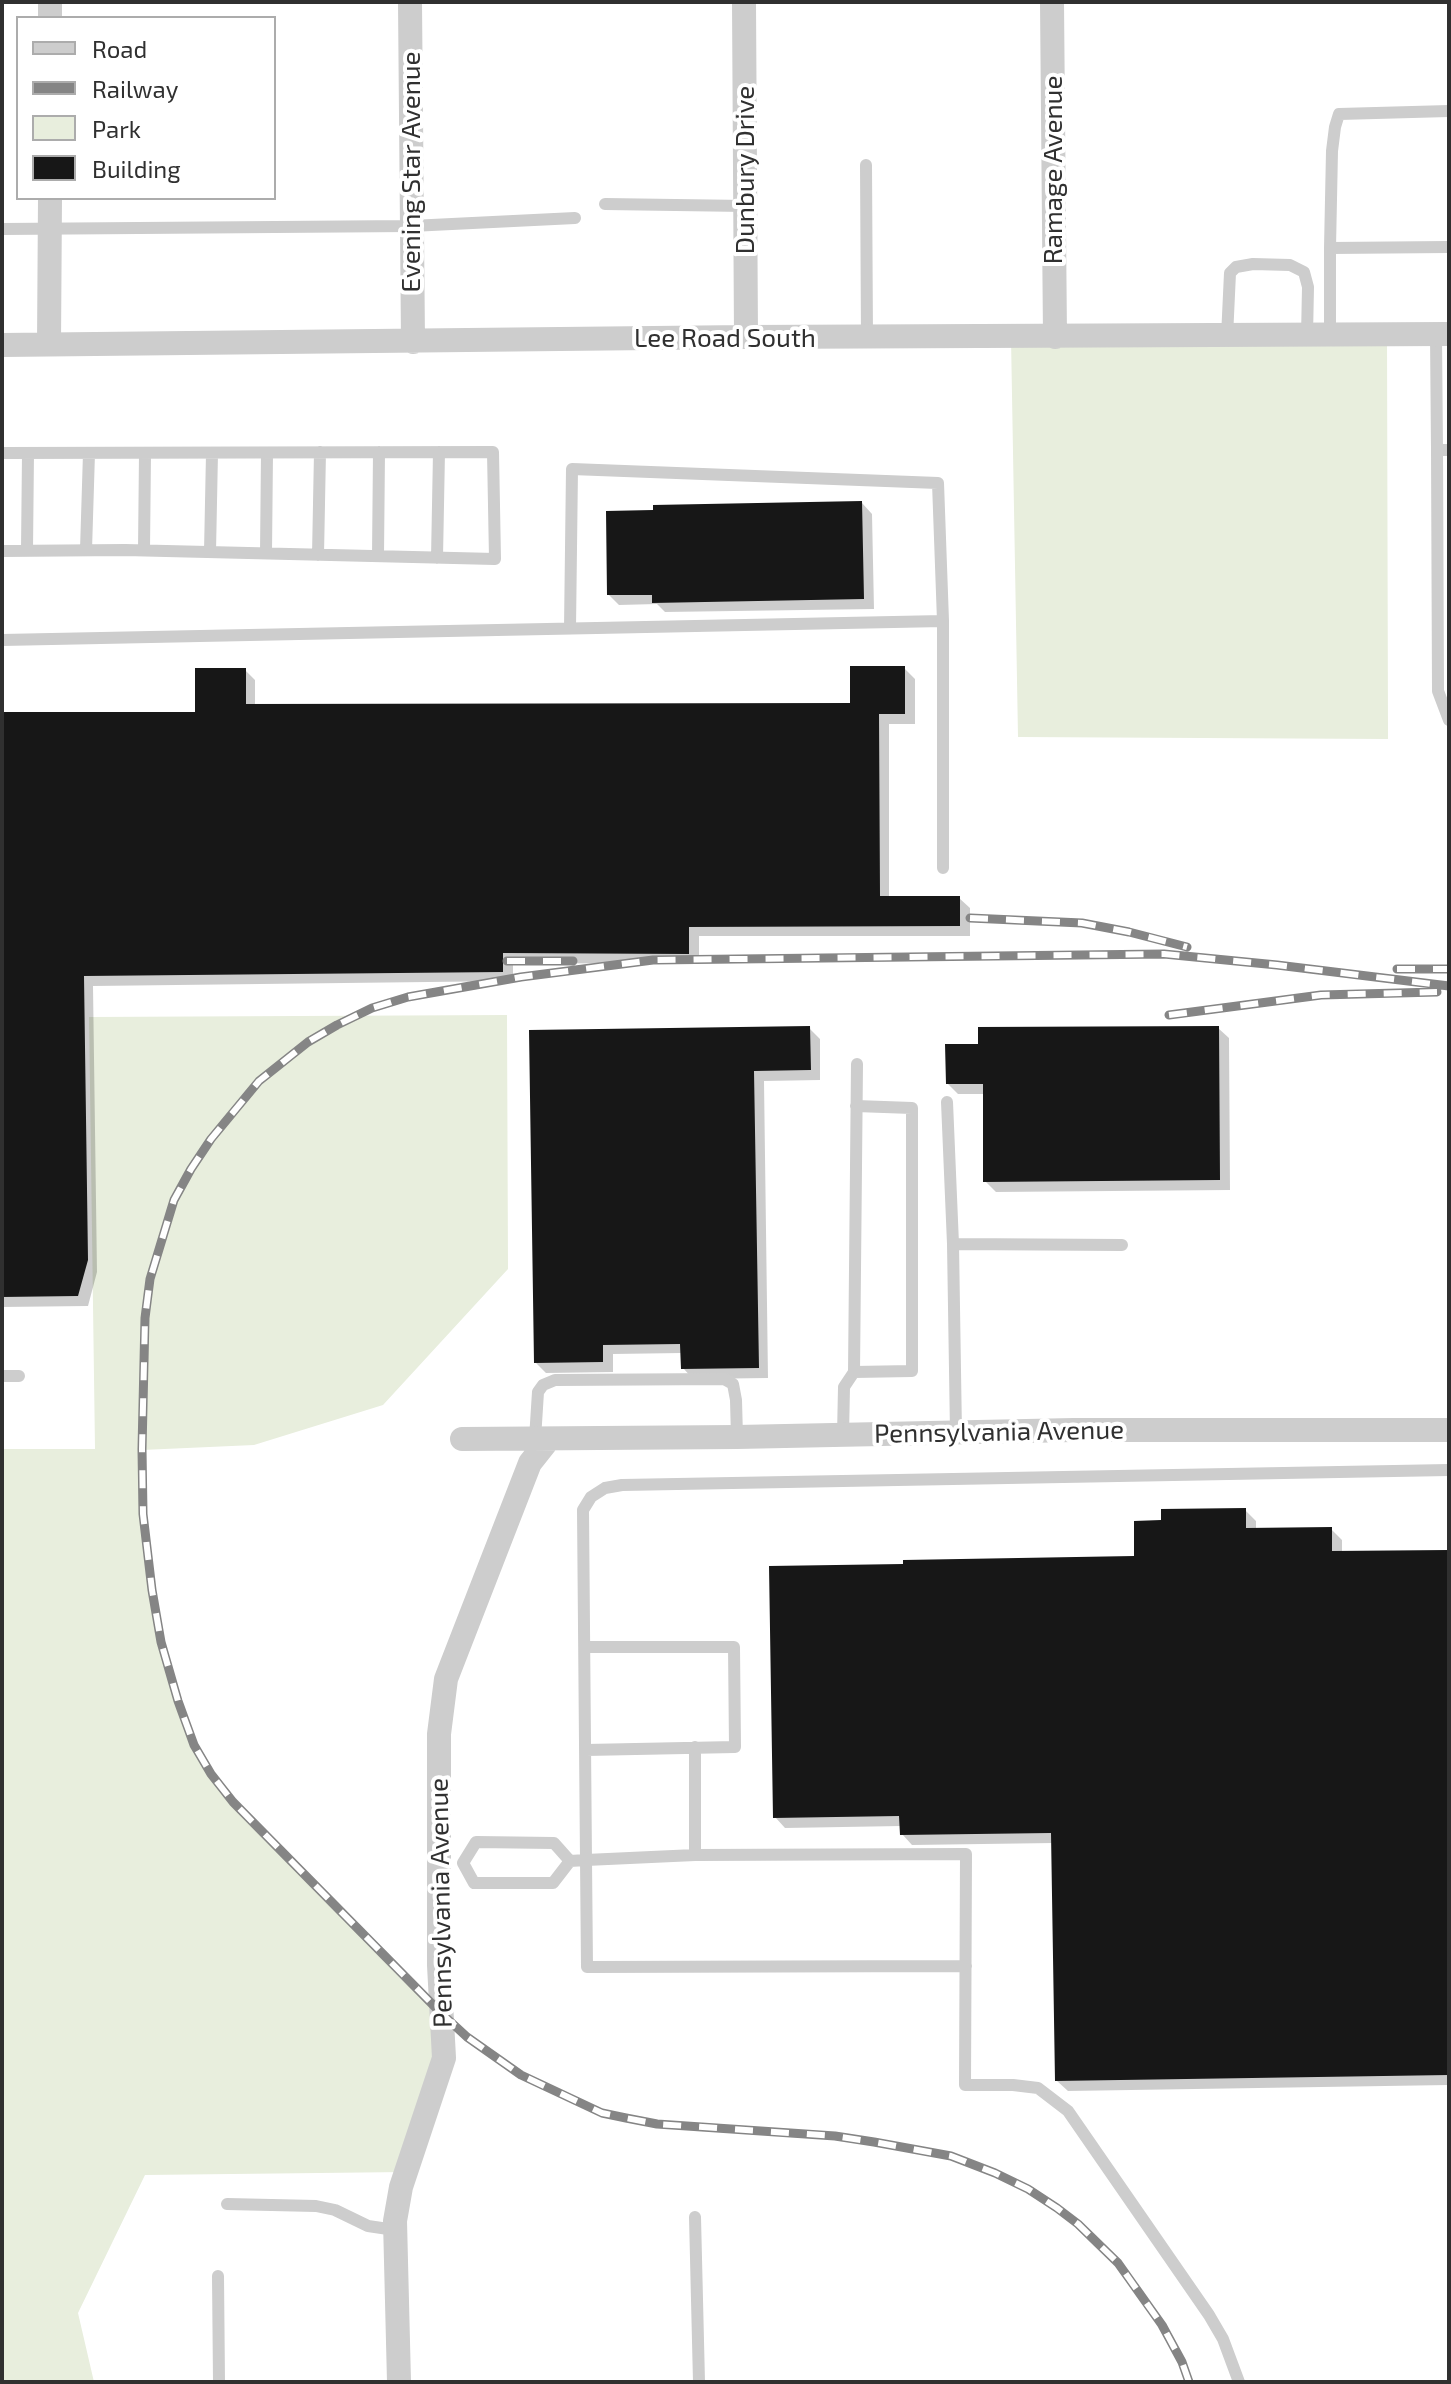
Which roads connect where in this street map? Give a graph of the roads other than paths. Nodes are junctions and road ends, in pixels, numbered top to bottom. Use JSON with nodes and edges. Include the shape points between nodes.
{"nodes":[{"id":1,"x":410,"y":2,"type":"edge"},
{"id":2,"x":744,"y":2,"type":"edge"},
{"id":3,"x":1052,"y":2,"type":"edge"},
{"id":4,"x":1449,"y":111,"type":"edge"},
{"id":5,"x":866,"y":165,"type":"dead end"},
{"id":6,"x":50,"y":200,"type":"edge"},
{"id":7,"x":605,"y":204,"type":"dead end"},
{"id":8,"x":746,"y":206,"type":"junction"},
{"id":9,"x":575,"y":218,"type":"dead end"},
{"id":10,"x":411,"y":226,"type":"junction"},
{"id":11,"x":2,"y":229,"type":"edge"},
{"id":12,"x":50,"y":229,"type":"junction"},
{"id":13,"x":1449,"y":247,"type":"edge"},
{"id":14,"x":1330,"y":248,"type":"junction"},
{"id":15,"x":1443,"y":334,"type":"edge"},
{"id":16,"x":1319,"y":336,"type":"junction"},
{"id":17,"x":746,"y":337,"type":"junction"},
{"id":18,"x":1055,"y":337,"type":"junction"},
{"id":19,"x":1227,"y":337,"type":"junction"},
{"id":20,"x":867,"y":338,"type":"junction"},
{"id":21,"x":413,"y":342,"type":"junction"},
{"id":22,"x":49,"y":344,"type":"junction"},
{"id":23,"x":2,"y":345,"type":"edge"},
{"id":24,"x":1443,"y":450,"type":"edge"},
{"id":25,"x":320,"y":452,"type":"junction"},
{"id":26,"x":379,"y":452,"type":"junction"},
{"id":27,"x":439,"y":452,"type":"junction"},
{"id":28,"x":2,"y":453,"type":"edge"},
{"id":29,"x":28,"y":453,"type":"junction"},
{"id":30,"x":89,"y":453,"type":"junction"},
{"id":31,"x":145,"y":453,"type":"junction"},
{"id":32,"x":212,"y":453,"type":"junction"},
{"id":33,"x":267,"y":453,"type":"junction"},
{"id":34,"x":27,"y":550,"type":"junction"},
{"id":35,"x":86,"y":550,"type":"junction"},
{"id":36,"x":144,"y":550,"type":"junction"},
{"id":37,"x":2,"y":551,"type":"edge"},
{"id":38,"x":210,"y":552,"type":"junction"},
{"id":39,"x":266,"y":553,"type":"junction"},
{"id":40,"x":318,"y":555,"type":"junction"},
{"id":41,"x":378,"y":556,"type":"junction"},
{"id":42,"x":437,"y":558,"type":"junction"},
{"id":43,"x":943,"y":621,"type":"junction"},
{"id":44,"x":570,"y":628,"type":"junction"},
{"id":45,"x":2,"y":640,"type":"edge"},
{"id":46,"x":1449,"y":720,"type":"edge"},
{"id":47,"x":943,"y":868,"type":"dead end"},
{"id":48,"x":857,"y":1064,"type":"dead end"},
{"id":49,"x":947,"y":1102,"type":"dead end"},
{"id":50,"x":856,"y":1106,"type":"junction"},
{"id":51,"x":953,"y":1244,"type":"junction"},
{"id":52,"x":1122,"y":1245,"type":"dead end"},
{"id":53,"x":854,"y":1372,"type":"junction"},
{"id":54,"x":2,"y":1376,"type":"edge"},
{"id":55,"x":19,"y":1376,"type":"dead end"},
{"id":56,"x":1449,"y":1430,"type":"edge"},
{"id":57,"x":956,"y":1433,"type":"junction"},
{"id":58,"x":843,"y":1435,"type":"junction"},
{"id":59,"x":737,"y":1437,"type":"junction"},
{"id":60,"x":462,"y":1439,"type":"dead end"},
{"id":61,"x":542,"y":1439,"type":"junction"},
{"id":62,"x":1449,"y":1470,"type":"edge"},
{"id":63,"x":586,"y":1647,"type":"junction"},
{"id":64,"x":695,"y":1747,"type":"junction"},
{"id":65,"x":586,"y":1750,"type":"junction"},
{"id":66,"x":695,"y":1855,"type":"junction"},
{"id":67,"x":586,"y":1860,"type":"junction"},
{"id":68,"x":570,"y":1861,"type":"junction"},
{"id":69,"x":451,"y":1863,"type":"junction"},
{"id":70,"x":966,"y":1966,"type":"junction"},
{"id":71,"x":227,"y":2204,"type":"dead end"},
{"id":72,"x":695,"y":2217,"type":"dead end"},
{"id":73,"x":395,"y":2230,"type":"junction"},
{"id":74,"x":218,"y":2276,"type":"dead end"},
{"id":75,"x":219,"y":2382,"type":"edge"},
{"id":76,"x":399,"y":2382,"type":"edge"},
{"id":77,"x":699,"y":2382,"type":"edge"},
{"id":78,"x":1239,"y":2382,"type":"edge"}],
"edges":[{"from":1,"to":10,"type":"street","name":"Evening Star Avenue"},
{"from":2,"to":8,"type":"street","name":"Dunbury Drive"},
{"from":3,"to":18,"type":"street","name":"Ramage Avenue"},
{"from":4,"to":14,"type":"lane","via":[[1339,114],[1332,151]]},
{"from":5,"to":20,"type":"lane"},
{"from":6,"to":12,"type":"street"},
{"from":7,"to":8,"type":"lane"},
{"from":8,"to":17,"type":"street","name":"Dunbury Drive"},
{"from":9,"to":10,"type":"lane"},
{"from":10,"to":12,"type":"lane"},
{"from":10,"to":21,"type":"street","name":"Evening Star Avenue"},
{"from":11,"to":12,"type":"lane"},
{"from":12,"to":22,"type":"street"},
{"from":13,"to":14,"type":"lane"},
{"from":14,"to":16,"type":"lane"},
{"from":15,"to":16,"type":"street","name":"Lee Road South"},
{"from":15,"to":24,"type":"lane"},
{"from":16,"to":19,"type":"street","name":"Lee Road South"},
{"from":16,"to":19,"type":"lane","via":[[1304,272],[1290,265],[1253,264],[1230,273]]},
{"from":17,"to":20,"type":"street","name":"Lee Road South"},
{"from":17,"to":21,"type":"street","name":"Lee Road South"},
{"from":18,"to":19,"type":"street","name":"Lee Road South"},
{"from":18,"to":20,"type":"street","name":"Lee Road South"},
{"from":21,"to":22,"type":"street","name":"Lee Road South"},
{"from":22,"to":23,"type":"street","name":"Lee Road South"},
{"from":24,"to":46,"type":"lane","via":[[1438,691]]},
{"from":25,"to":26,"type":"lane"},
{"from":25,"to":33,"type":"lane"},
{"from":25,"to":40,"type":"lane"},
{"from":26,"to":27,"type":"lane"},
{"from":26,"to":41,"type":"lane"},
{"from":27,"to":42,"type":"lane"},
{"from":27,"to":42,"type":"lane","via":[[493,452],[495,559]]},
{"from":28,"to":29,"type":"lane"},
{"from":29,"to":30,"type":"lane"},
{"from":29,"to":34,"type":"lane"},
{"from":30,"to":31,"type":"lane"},
{"from":30,"to":35,"type":"lane"},
{"from":31,"to":32,"type":"lane"},
{"from":31,"to":36,"type":"lane"},
{"from":32,"to":33,"type":"lane"},
{"from":32,"to":38,"type":"lane"},
{"from":33,"to":39,"type":"lane"},
{"from":34,"to":35,"type":"lane"},
{"from":34,"to":37,"type":"lane"},
{"from":35,"to":36,"type":"lane"},
{"from":36,"to":38,"type":"lane"},
{"from":38,"to":39,"type":"lane"},
{"from":39,"to":40,"type":"lane"},
{"from":40,"to":41,"type":"lane"},
{"from":41,"to":42,"type":"lane"},
{"from":43,"to":44,"type":"lane"},
{"from":43,"to":44,"type":"lane","via":[[938,483],[572,469]]},
{"from":43,"to":47,"type":"lane"},
{"from":44,"to":45,"type":"lane"},
{"from":48,"to":50,"type":"lane"},
{"from":49,"to":51,"type":"lane"},
{"from":50,"to":53,"type":"lane"},
{"from":50,"to":53,"type":"lane","via":[[912,1108],[912,1371]]},
{"from":51,"to":52,"type":"lane"},
{"from":51,"to":57,"type":"lane"},
{"from":53,"to":58,"type":"lane","via":[[844,1387]]},
{"from":54,"to":55,"type":"lane"},
{"from":56,"to":57,"type":"street","name":"Pennsylvania Avenue"},
{"from":57,"to":58,"type":"street","name":"Pennsylvania Avenue"},
{"from":58,"to":59,"type":"street","name":"Pennsylvania Avenue"},
{"from":59,"to":61,"type":"street","name":"Pennsylvania Avenue"},
{"from":59,"to":61,"type":"lane","via":[[733,1384],[724,1379],[555,1380],[538,1392]]},
{"from":60,"to":61,"type":"street","name":"Pennsylvania Avenue"},
{"from":61,"to":69,"type":"street","name":"Pennsylvania Avenue","via":[[446,1679],[439,1734]]},
{"from":62,"to":63,"type":"lane","via":[[605,1488],[583,1510]]},
{"from":63,"to":64,"type":"lane","via":[[734,1647],[735,1747]]},
{"from":63,"to":65,"type":"lane"},
{"from":64,"to":65,"type":"lane"},
{"from":64,"to":66,"type":"lane"},
{"from":65,"to":67,"type":"lane"},
{"from":66,"to":67,"type":"lane"},
{"from":66,"to":70,"type":"lane","via":[[966,1854]]},
{"from":67,"to":68,"type":"lane"},
{"from":67,"to":70,"type":"lane","via":[[587,1967]]},
{"from":68,"to":69,"type":"lane","via":[[554,1843],[476,1842]]},
{"from":68,"to":69,"type":"lane","via":[[553,1883],[474,1883]]},
{"from":69,"to":73,"type":"street","name":"Pennsylvania Avenue","via":[[439,1965],[444,2058],[401,2187]]},
{"from":70,"to":78,"type":"lane","via":[[965,2085],[1038,2088],[1068,2111],[1209,2315]]},
{"from":71,"to":73,"type":"lane","via":[[316,2206],[368,2226]]},
{"from":72,"to":77,"type":"lane"},
{"from":73,"to":76,"type":"street","name":"Pennsylvania Avenue"},
{"from":74,"to":75,"type":"lane"}]}
